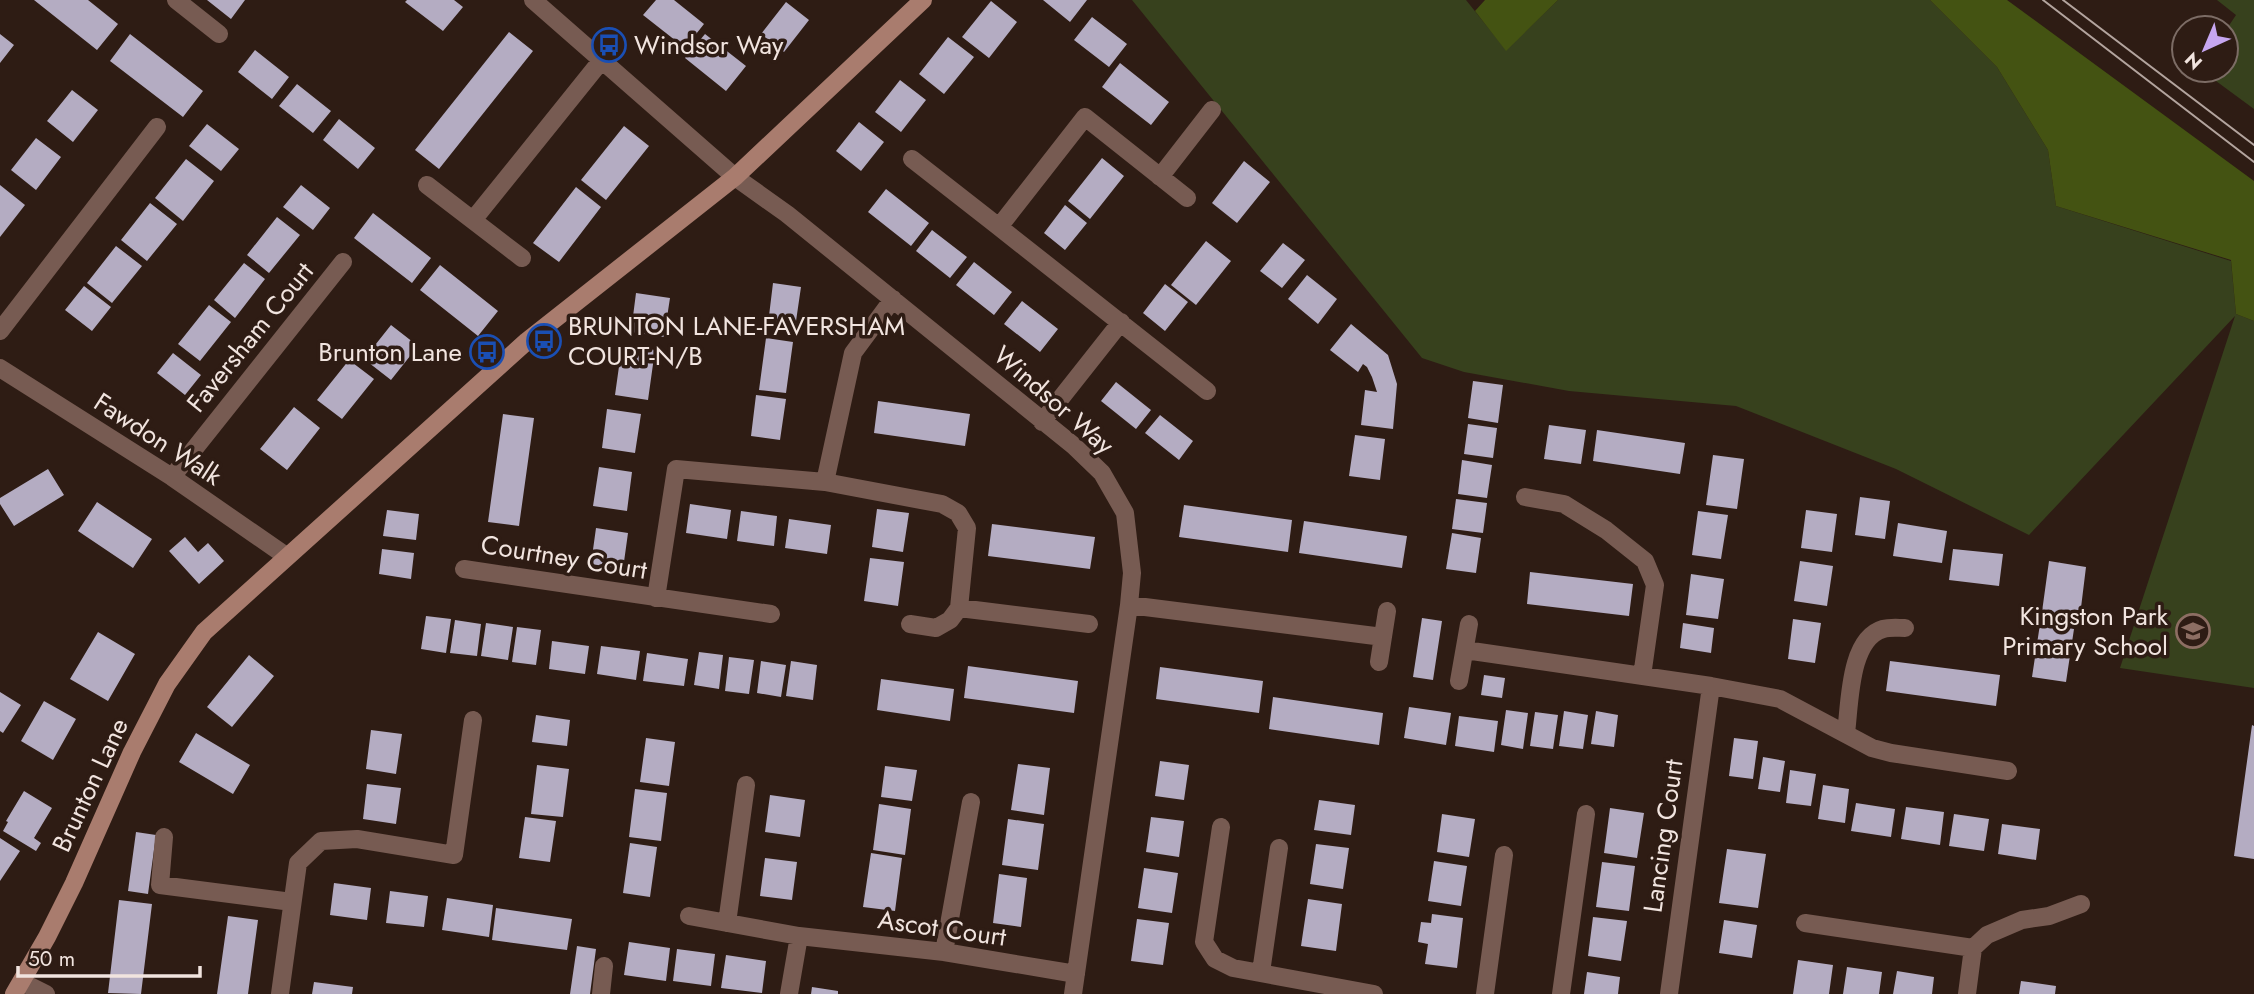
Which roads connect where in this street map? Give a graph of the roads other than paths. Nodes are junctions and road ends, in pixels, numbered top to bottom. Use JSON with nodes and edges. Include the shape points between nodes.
{"nodes":[{"id":1,"x":176,"y":0,"type":"edge"},
{"id":2,"x":533,"y":0,"type":"edge"},
{"id":3,"x":923,"y":0,"type":"edge"},
{"id":4,"x":219,"y":34,"type":"dead end"},
{"id":5,"x":601,"y":61,"type":"junction"},
{"id":6,"x":1212,"y":110,"type":"dead end"},
{"id":7,"x":157,"y":127,"type":"dead end"},
{"id":8,"x":912,"y":159,"type":"dead end"},
{"id":9,"x":735,"y":177,"type":"junction"},
{"id":10,"x":1160,"y":177,"type":"junction"},
{"id":11,"x":427,"y":185,"type":"dead end"},
{"id":12,"x":1187,"y":198,"type":"dead end"},
{"id":13,"x":473,"y":220,"type":"junction"},
{"id":14,"x":999,"y":227,"type":"junction"},
{"id":15,"x":522,"y":258,"type":"dead end"},
{"id":16,"x":343,"y":262,"type":"dead end"},
{"id":17,"x":893,"y":299,"type":"junction"},
{"id":18,"x":1121,"y":322,"type":"junction"},
{"id":19,"x":0,"y":331,"type":"edge"},
{"id":20,"x":0,"y":368,"type":"edge"},
{"id":21,"x":1208,"y":391,"type":"dead end"},
{"id":22,"x":1042,"y":422,"type":"junction"},
{"id":23,"x":172,"y":477,"type":"junction"},
{"id":24,"x":825,"y":482,"type":"junction"},
{"id":25,"x":1525,"y":497,"type":"dead end"},
{"id":26,"x":286,"y":556,"type":"junction"},
{"id":27,"x":464,"y":569,"type":"dead end"},
{"id":28,"x":656,"y":598,"type":"junction"},
{"id":29,"x":1129,"y":605,"type":"junction"},
{"id":30,"x":960,"y":608,"type":"junction"},
{"id":31,"x":1387,"y":611,"type":"dead end"},
{"id":32,"x":771,"y":614,"type":"dead end"},
{"id":33,"x":910,"y":624,"type":"dead end"},
{"id":34,"x":1089,"y":624,"type":"dead end"},
{"id":35,"x":1469,"y":624,"type":"dead end"},
{"id":36,"x":1905,"y":628,"type":"dead end"},
{"id":37,"x":1383,"y":637,"type":"junction"},
{"id":38,"x":1465,"y":650,"type":"junction"},
{"id":39,"x":1379,"y":662,"type":"dead end"},
{"id":40,"x":1642,"y":676,"type":"junction"},
{"id":41,"x":1459,"y":681,"type":"dead end"},
{"id":42,"x":1711,"y":686,"type":"junction"},
{"id":43,"x":473,"y":720,"type":"dead end"},
{"id":44,"x":1846,"y":733,"type":"junction"},
{"id":45,"x":2008,"y":771,"type":"dead end"},
{"id":46,"x":746,"y":785,"type":"dead end"},
{"id":47,"x":971,"y":803,"type":"dead end"},
{"id":48,"x":1586,"y":814,"type":"dead end"},
{"id":49,"x":1221,"y":827,"type":"dead end"},
{"id":50,"x":164,"y":837,"type":"dead end"},
{"id":51,"x":1279,"y":848,"type":"dead end"},
{"id":52,"x":1504,"y":855,"type":"dead end"},
{"id":53,"x":292,"y":902,"type":"junction"},
{"id":54,"x":2081,"y":904,"type":"dead end"},
{"id":55,"x":689,"y":916,"type":"dead end"},
{"id":56,"x":727,"y":923,"type":"junction"},
{"id":57,"x":1805,"y":923,"type":"dead end"},
{"id":58,"x":799,"y":936,"type":"junction"},
{"id":59,"x":1973,"y":948,"type":"junction"},
{"id":60,"x":944,"y":952,"type":"junction"},
{"id":61,"x":604,"y":967,"type":"dead end"},
{"id":62,"x":1261,"y":972,"type":"junction"},
{"id":63,"x":1076,"y":975,"type":"junction"},
{"id":64,"x":18,"y":988,"type":"edge"},
{"id":65,"x":46,"y":994,"type":"edge"},
{"id":66,"x":280,"y":994,"type":"edge"},
{"id":67,"x":601,"y":994,"type":"edge"},
{"id":68,"x":789,"y":994,"type":"edge"},
{"id":69,"x":1073,"y":994,"type":"edge"},
{"id":70,"x":1374,"y":994,"type":"edge"},
{"id":71,"x":1485,"y":994,"type":"edge"},
{"id":72,"x":1561,"y":994,"type":"edge"},
{"id":73,"x":1669,"y":994,"type":"edge"},
{"id":74,"x":1967,"y":994,"type":"edge"}],
"edges":[{"from":1,"to":4,"type":"street"},
{"from":2,"to":5,"type":"street","name":"Windsor Way"},
{"from":3,"to":9,"type":"street","name":"Brunton Lane"},
{"from":5,"to":9,"type":"street","name":"Windsor Way"},
{"from":5,"to":13,"type":"street"},
{"from":6,"to":10,"type":"street"},
{"from":7,"to":19,"type":"street"},
{"from":8,"to":14,"type":"street"},
{"from":9,"to":17,"type":"street","name":"Windsor Way"},
{"from":9,"to":26,"type":"street","name":"Brunton Lane","via":[[527,341]]},
{"from":10,"to":12,"type":"street"},
{"from":10,"to":14,"type":"street","via":[[1085,117]]},
{"from":11,"to":13,"type":"street"},
{"from":13,"to":15,"type":"street"},
{"from":14,"to":18,"type":"street"},
{"from":16,"to":23,"type":"street","name":"Faversham Court"},
{"from":17,"to":22,"type":"street","name":"Windsor Way"},
{"from":17,"to":24,"type":"street","via":[[853,354]]},
{"from":18,"to":21,"type":"street"},
{"from":18,"to":22,"type":"street"},
{"from":20,"to":23,"type":"street","name":"Fawdon Walk"},
{"from":22,"to":29,"type":"street","name":"Windsor Way","via":[[1102,473],[1125,513],[1132,573]]},
{"from":23,"to":26,"type":"street","name":"Fawdon Walk"},
{"from":24,"to":28,"type":"street","name":"Courtney Court","via":[[676,469]]},
{"from":24,"to":30,"type":"street","name":"Courtney Court","via":[[942,503],[958,513],[967,528]]},
{"from":25,"to":40,"type":"street","via":[[1564,504],[1645,561],[1655,585]]},
{"from":26,"to":64,"type":"street","name":"Brunton Lane","via":[[204,632],[167,684],[74,883]]},
{"from":27,"to":28,"type":"street","name":"Courtney Court"},
{"from":28,"to":32,"type":"street","name":"Courtney Court"},
{"from":29,"to":37,"type":"street"},
{"from":29,"to":63,"type":"street","name":"Windsor Way"},
{"from":30,"to":33,"type":"street","via":[[936,628]]},
{"from":30,"to":34,"type":"street"},
{"from":31,"to":37,"type":"street"},
{"from":35,"to":38,"type":"street"},
{"from":36,"to":44,"type":"street","via":[[1884,628],[1862,644]]},
{"from":37,"to":39,"type":"street"},
{"from":38,"to":40,"type":"street"},
{"from":38,"to":41,"type":"street"},
{"from":40,"to":42,"type":"street"},
{"from":42,"to":44,"type":"street","via":[[1780,699]]},
{"from":42,"to":73,"type":"street","name":"Lancing Court"},
{"from":43,"to":53,"type":"street","via":[[454,855],[357,839],[321,841],[298,863]]},
{"from":44,"to":45,"type":"street","via":[[1891,754]]},
{"from":46,"to":56,"type":"street"},
{"from":47,"to":60,"type":"street"},
{"from":48,"to":72,"type":"street"},
{"from":49,"to":62,"type":"street","via":[[1204,942],[1215,959],[1233,968]]},
{"from":50,"to":53,"type":"street","via":[[160,885]]},
{"from":51,"to":62,"type":"street"},
{"from":52,"to":71,"type":"street"},
{"from":53,"to":66,"type":"street"},
{"from":54,"to":59,"type":"street","via":[[2001,928]]},
{"from":55,"to":56,"type":"street","name":"Ascot Court"},
{"from":56,"to":58,"type":"street","name":"Ascot Court"},
{"from":57,"to":59,"type":"street"},
{"from":58,"to":60,"type":"street","name":"Ascot Court"},
{"from":58,"to":68,"type":"street"},
{"from":59,"to":74,"type":"street"},
{"from":60,"to":63,"type":"street","name":"Ascot Court"},
{"from":61,"to":67,"type":"street"},
{"from":62,"to":70,"type":"street"},
{"from":63,"to":69,"type":"street","name":"Windsor Way"},
{"from":64,"to":65,"type":"street"}]}
